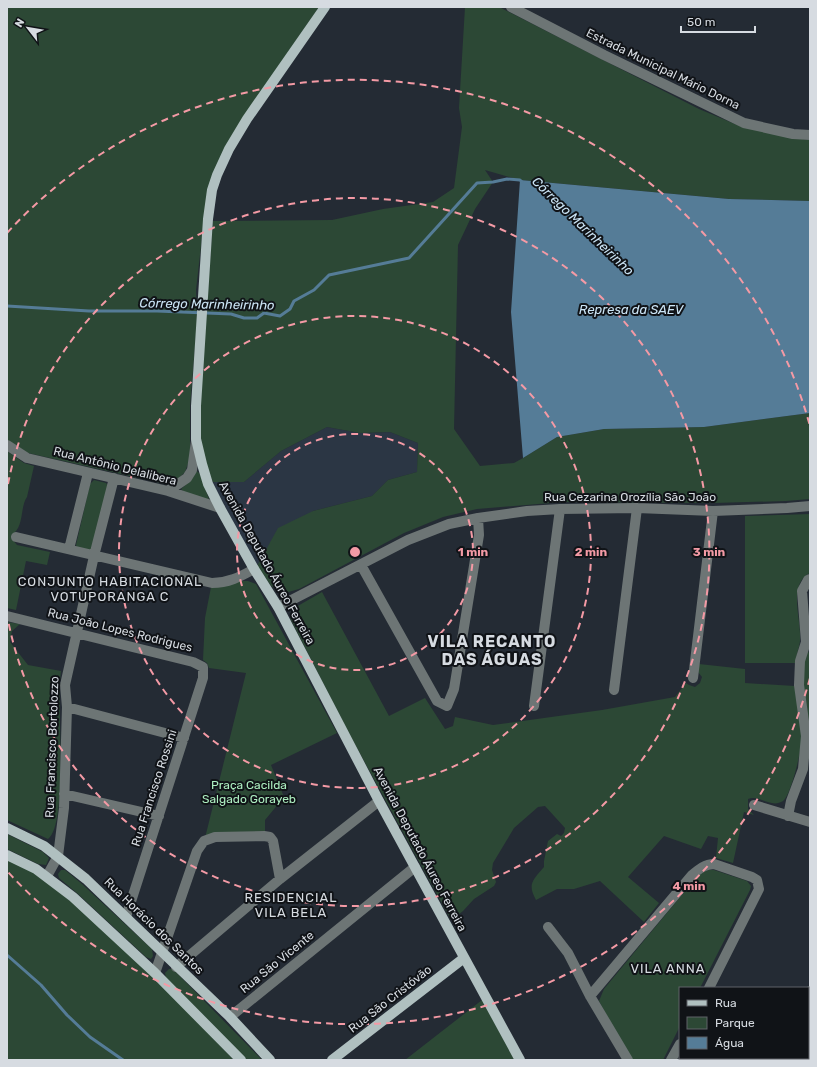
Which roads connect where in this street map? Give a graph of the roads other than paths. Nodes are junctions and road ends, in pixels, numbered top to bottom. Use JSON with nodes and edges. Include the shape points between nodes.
{"nodes":[{"id":1,"x":511,"y":7,"type":"edge"},
{"id":2,"x":324,"y":8,"type":"edge"},
{"id":3,"x":810,"y":135,"type":"edge"},
{"id":4,"x":196,"y":439,"type":"junction"},
{"id":5,"x":7,"y":445,"type":"edge"},
{"id":6,"x":88,"y":473,"type":"junction"},
{"id":7,"x":114,"y":478,"type":"junction"},
{"id":8,"x":168,"y":491,"type":"junction"},
{"id":9,"x":810,"y":506,"type":"edge"},
{"id":10,"x":220,"y":508,"type":"junction"},
{"id":11,"x":637,"y":508,"type":"junction"},
{"id":12,"x":560,"y":509,"type":"junction"},
{"id":13,"x":713,"y":511,"type":"junction"},
{"id":14,"x":478,"y":518,"type":"junction"},
{"id":15,"x":16,"y":537,"type":"dead end"},
{"id":16,"x":69,"y":549,"type":"junction"},
{"id":17,"x":94,"y":556,"type":"junction"},
{"id":18,"x":361,"y":565,"type":"junction"},
{"id":19,"x":254,"y":569,"type":"junction"},
{"id":20,"x":807,"y":582,"type":"edge"},
{"id":21,"x":278,"y":607,"type":"junction"},
{"id":22,"x":7,"y":616,"type":"edge"},
{"id":23,"x":76,"y":632,"type":"junction"},
{"id":24,"x":808,"y":643,"type":"edge"},
{"id":25,"x":202,"y":667,"type":"joint"},
{"id":26,"x":693,"y":678,"type":"dead end"},
{"id":27,"x":614,"y":690,"type":"dead end"},
{"id":28,"x":534,"y":706,"type":"dead end"},
{"id":29,"x":67,"y":707,"type":"junction"},
{"id":30,"x":184,"y":738,"type":"junction"},
{"id":31,"x":806,"y":769,"type":"edge"},
{"id":32,"x":64,"y":794,"type":"junction"},
{"id":33,"x":379,"y":801,"type":"junction"},
{"id":34,"x":754,"y":805,"type":"dead end"},
{"id":35,"x":159,"y":816,"type":"junction"},
{"id":36,"x":788,"y":816,"type":"junction"},
{"id":37,"x":810,"y":822,"type":"edge"},
{"id":38,"x":7,"y":828,"type":"edge"},
{"id":39,"x":7,"y":855,"type":"edge"},
{"id":40,"x":58,"y":856,"type":"junction"},
{"id":41,"x":415,"y":867,"type":"junction"},
{"id":42,"x":47,"y":876,"type":"junction"},
{"id":43,"x":280,"y":880,"type":"junction"},
{"id":44,"x":126,"y":917,"type":"junction"},
{"id":45,"x":548,"y":927,"type":"dead end"},
{"id":46,"x":163,"y":953,"type":"junction"},
{"id":47,"x":464,"y":958,"type":"junction"},
{"id":48,"x":176,"y":967,"type":"junction"},
{"id":49,"x":155,"y":974,"type":"junction"},
{"id":50,"x":710,"y":987,"type":"edge"},
{"id":51,"x":590,"y":996,"type":"junction"},
{"id":52,"x":230,"y":1017,"type":"junction"},
{"id":53,"x":679,"y":1047,"type":"edge"},
{"id":54,"x":241,"y":1060,"type":"edge"},
{"id":55,"x":270,"y":1060,"type":"edge"},
{"id":56,"x":332,"y":1060,"type":"edge"},
{"id":57,"x":520,"y":1060,"type":"edge"},
{"id":58,"x":628,"y":1060,"type":"edge"},
{"id":59,"x":671,"y":1060,"type":"edge"}],
"edges":[{"from":1,"to":3,"type":"street","name":"Estrada Municipal Mário Dorna","via":[[744,123],[793,134]]},
{"from":2,"to":4,"type":"main road","name":"Avenida Deputado Áureo Ferreira","via":[[247,119],[217,175],[210,202]]},
{"from":4,"to":8,"type":"street","via":[[192,470],[187,478]]},
{"from":4,"to":10,"type":"main road","name":"Avenida Deputado Áureo Ferreira","via":[[208,484]]},
{"from":5,"to":6,"type":"street","name":"Rua Antônio Delalibera","via":[[27,458]]},
{"from":6,"to":7,"type":"street","name":"Rua Antônio Delalibera"},
{"from":6,"to":16,"type":"street"},
{"from":7,"to":8,"type":"street","name":"Rua Antônio Delalibera"},
{"from":7,"to":17,"type":"street","name":"Rua Francisco Bortolozzo"},
{"from":8,"to":10,"type":"street","name":"Rua Antônio Delalibera"},
{"from":9,"to":13,"type":"street","name":"Rua Cezarina Orozília São João"},
{"from":10,"to":19,"type":"main road","name":"Avenida Deputado Áureo Ferreira"},
{"from":11,"to":12,"type":"street","name":"Rua Cezarina Orozília São João"},
{"from":11,"to":13,"type":"street","name":"Rua Cezarina Orozília São João"},
{"from":11,"to":27,"type":"street"},
{"from":12,"to":14,"type":"street","name":"Rua Cezarina Orozília São João","via":[[526,510]]},
{"from":12,"to":28,"type":"street"},
{"from":13,"to":26,"type":"street"},
{"from":14,"to":18,"type":"street","name":"Rua Cezarina Orozília São João","via":[[449,524],[408,540]]},
{"from":14,"to":18,"type":"street","via":[[479,535],[454,689],[447,706],[437,701]]},
{"from":15,"to":16,"type":"street"},
{"from":16,"to":17,"type":"street"},
{"from":17,"to":19,"type":"street","via":[[212,583],[223,583],[238,578]]},
{"from":17,"to":23,"type":"street","name":"Rua Francisco Bortolozzo"},
{"from":18,"to":21,"type":"street","name":"Rua Cezarina Orozília São João"},
{"from":19,"to":21,"type":"main road","name":"Avenida Deputado Áureo Ferreira"},
{"from":20,"to":24,"type":"street","via":[[802,596]]},
{"from":21,"to":33,"type":"main road","name":"Avenida Deputado Áureo Ferreira"},
{"from":22,"to":23,"type":"street","name":"Rua João Lopes Rodrigues"},
{"from":23,"to":25,"type":"street","name":"Rua João Lopes Rodrigues","via":[[193,662]]},
{"from":23,"to":29,"type":"street","name":"Rua Francisco Bortolozzo","via":[[65,685]]},
{"from":24,"to":31,"type":"street","via":[[800,661],[799,685],[806,736]]},
{"from":25,"to":30,"type":"street","name":"Rua Francisco Rossini","via":[[203,678]]},
{"from":29,"to":30,"type":"street"},
{"from":29,"to":32,"type":"street","name":"Rua Francisco Bortolozzo"},
{"from":30,"to":35,"type":"street","name":"Rua Francisco Rossini"},
{"from":31,"to":36,"type":"street","via":[[791,801]]},
{"from":32,"to":35,"type":"street"},
{"from":32,"to":40,"type":"street","name":"Rua Francisco Bortolozzo"},
{"from":33,"to":41,"type":"main road","name":"Avenida Deputado Áureo Ferreira"},
{"from":33,"to":43,"type":"street"},
{"from":34,"to":36,"type":"street"},
{"from":35,"to":44,"type":"street","name":"Rua Francisco Rossini"},
{"from":36,"to":37,"type":"street"},
{"from":38,"to":40,"type":"main road","name":"Rua Horácio dos Santos","via":[[44,846]]},
{"from":39,"to":42,"type":"main road"},
{"from":40,"to":42,"type":"street","name":"Rua Francisco Bortolozzo"},
{"from":40,"to":44,"type":"main road","name":"Rua Horácio dos Santos"},
{"from":41,"to":47,"type":"main road","name":"Avenida Deputado Áureo Ferreira"},
{"from":41,"to":52,"type":"street","name":"Rua São Vicente"},
{"from":42,"to":49,"type":"main road","via":[[101,922]]},
{"from":43,"to":46,"type":"street","via":[[273,841],[270,837],[215,837],[204,841],[197,851]]},
{"from":43,"to":48,"type":"street"},
{"from":44,"to":46,"type":"main road","name":"Rua Horácio dos Santos"},
{"from":45,"to":51,"type":"street","via":[[568,953]]},
{"from":46,"to":48,"type":"main road","name":"Rua Horácio dos Santos"},
{"from":46,"to":49,"type":"street"},
{"from":47,"to":56,"type":"main road","name":"Rua São Cristóvão"},
{"from":47,"to":57,"type":"main road","name":"Avenida Deputado Áureo Ferreira"},
{"from":48,"to":52,"type":"main road","name":"Rua Horácio dos Santos"},
{"from":49,"to":54,"type":"main road"},
{"from":50,"to":51,"type":"street","via":[[759,889],[752,877],[714,864],[703,866],[692,875]]},
{"from":51,"to":58,"type":"street"},
{"from":52,"to":55,"type":"main road","name":"Rua Horácio dos Santos"},
{"from":53,"to":59,"type":"street"}]}
